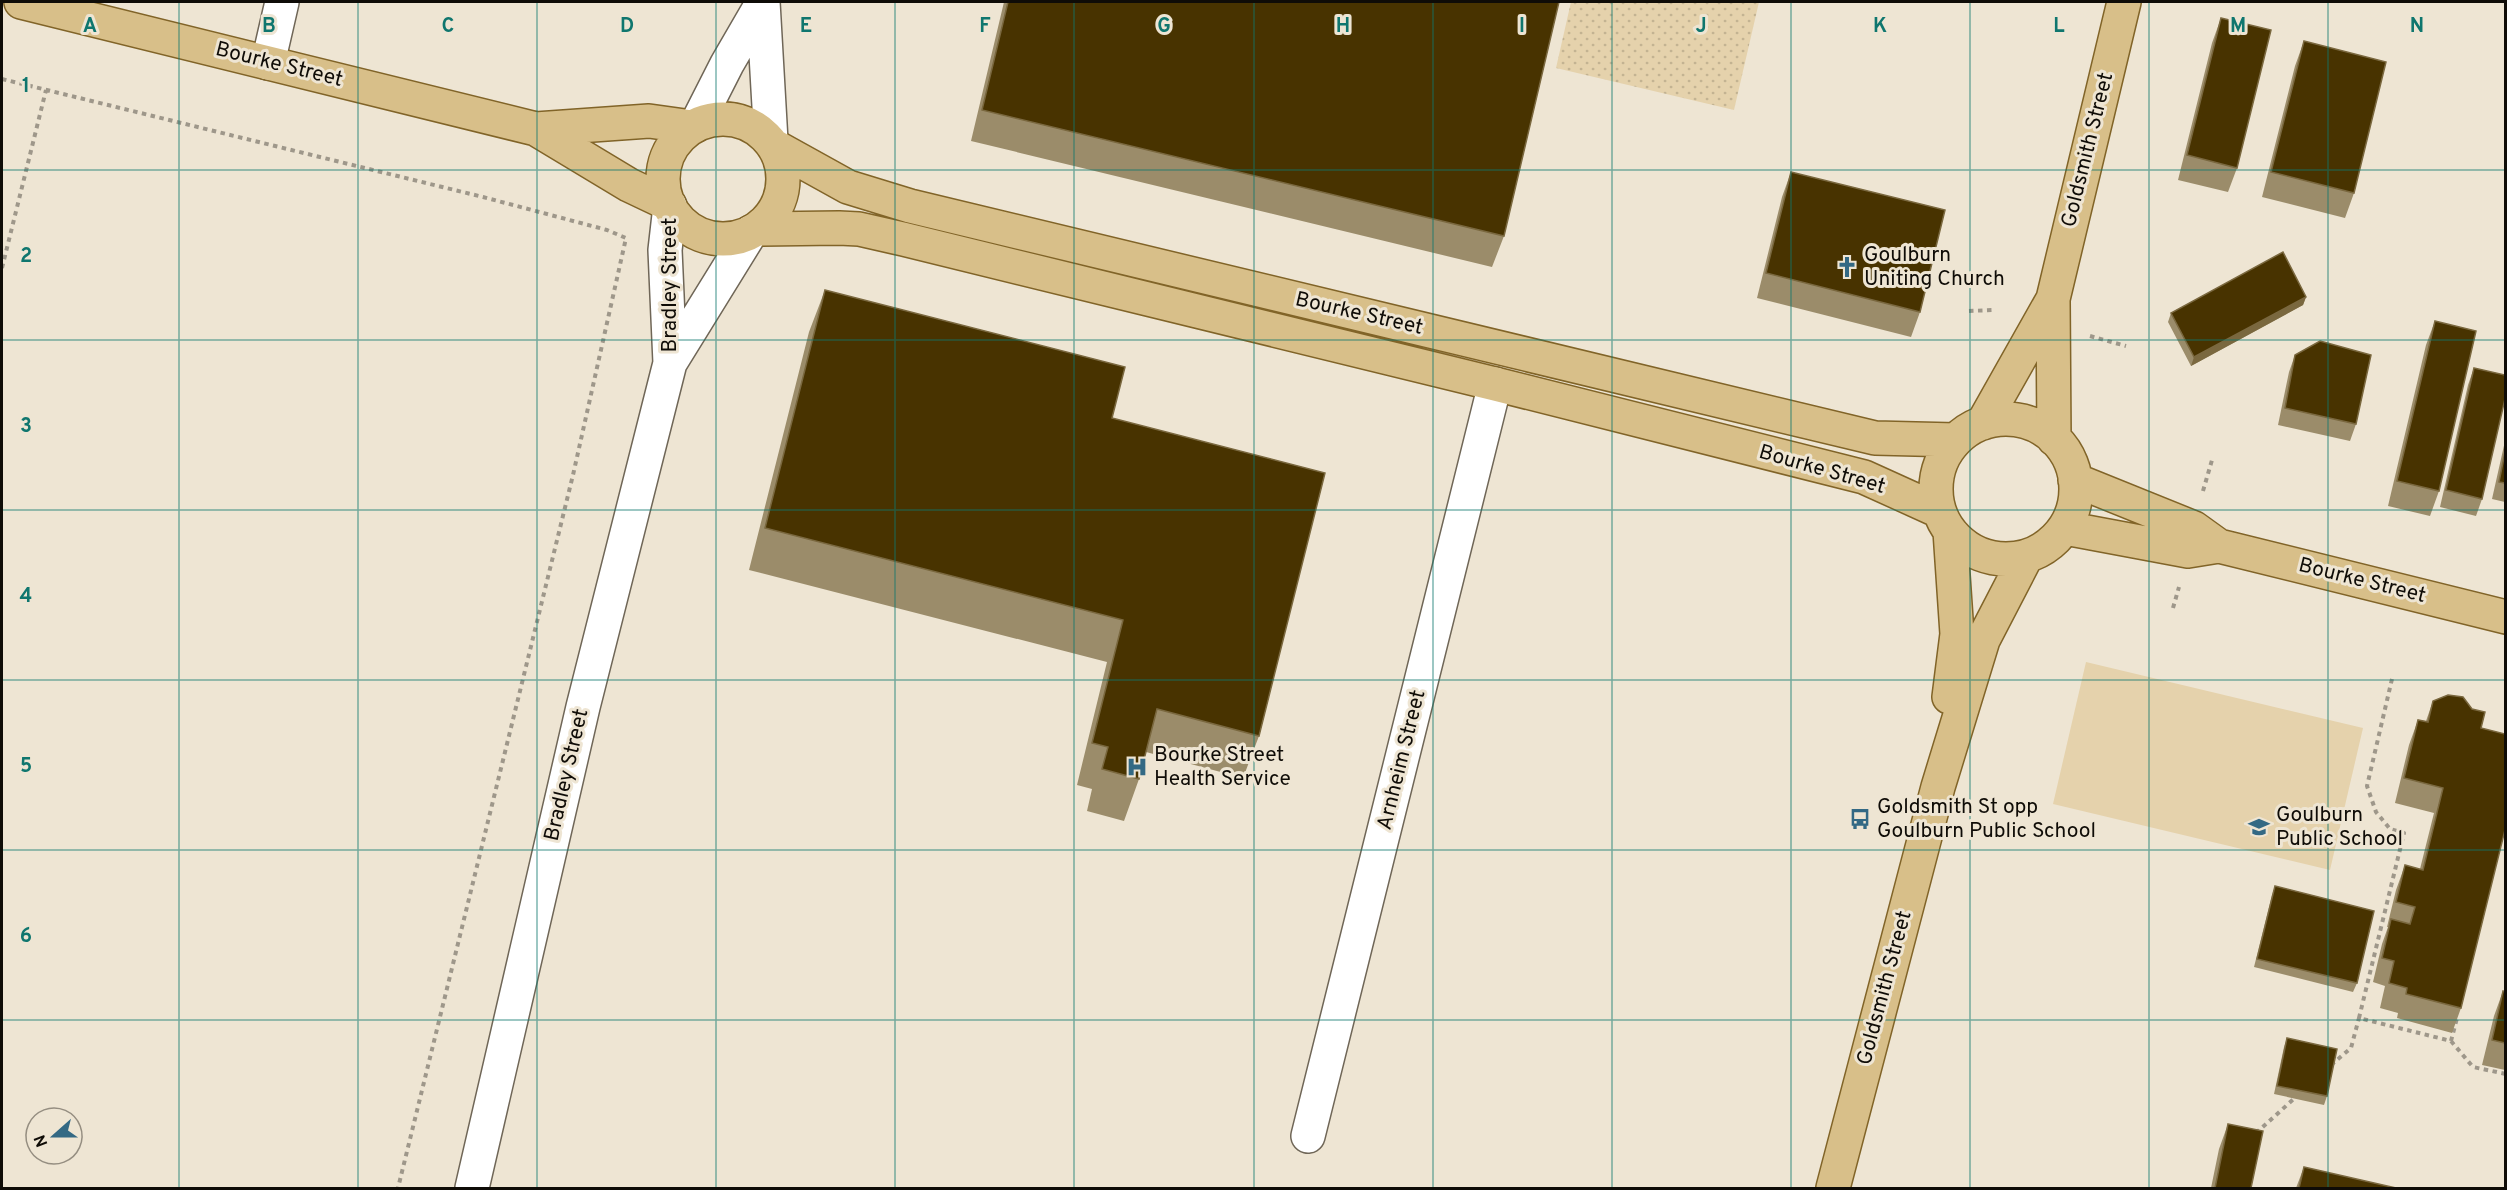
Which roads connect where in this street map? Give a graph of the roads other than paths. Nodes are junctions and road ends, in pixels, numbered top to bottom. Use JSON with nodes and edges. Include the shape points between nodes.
{"nodes":[{"id":1,"x":21,"y":2,"type":"edge"},
{"id":2,"x":282,"y":2,"type":"edge"},
{"id":3,"x":763,"y":2,"type":"edge"},
{"id":4,"x":2124,"y":2,"type":"edge"},
{"id":5,"x":268,"y":63,"type":"junction"},
{"id":6,"x":694,"y":126,"type":"junction"},
{"id":7,"x":536,"y":129,"type":"junction"},
{"id":8,"x":772,"y":144,"type":"junction"},
{"id":9,"x":669,"y":205,"type":"junction"},
{"id":10,"x":754,"y":231,"type":"junction"},
{"id":11,"x":2053,"y":299,"type":"junction"},
{"id":12,"x":670,"y":363,"type":"junction"},
{"id":13,"x":1495,"y":384,"type":"junction"},
{"id":14,"x":1970,"y":431,"type":"junction"},
{"id":15,"x":2054,"y":439,"type":"junction"},
{"id":16,"x":2075,"y":480,"type":"junction"},
{"id":17,"x":1945,"y":521,"type":"junction"},
{"id":18,"x":2065,"y":528,"type":"junction"},
{"id":19,"x":2219,"y":546,"type":"junction"},
{"id":20,"x":2026,"y":557,"type":"junction"},
{"id":21,"x":2505,"y":617,"type":"edge"},
{"id":22,"x":1938,"y":787,"type":"junction"},
{"id":23,"x":1308,"y":1136,"type":"dead end"},
{"id":24,"x":472,"y":1188,"type":"edge"},
{"id":25,"x":1833,"y":1188,"type":"edge"}],
"edges":[{"from":1,"to":5,"type":"main road","name":"Bourke Street"},
{"from":2,"to":5,"type":"street"},
{"from":3,"to":6,"type":"street"},
{"from":3,"to":8,"type":"street"},
{"from":4,"to":11,"type":"main road","name":"Goldsmith Street"},
{"from":5,"to":7,"type":"main road","name":"Bourke Street"},
{"from":6,"to":7,"type":"main road","name":"Bourke Street","via":[[649,121]]},
{"from":6,"to":8,"type":"main road","via":[[712,120],[736,120],[752,125]]},
{"from":6,"to":9,"type":"main road","via":[[673,145],[666,161],[663,178]]},
{"from":7,"to":9,"type":"main road","name":"Bourke Street"},
{"from":8,"to":10,"type":"main road","via":[[783,172],[782,191],[770,217]]},
{"from":8,"to":14,"type":"main road","name":"Bourke Street","via":[[848,187],[910,206],[1875,438]]},
{"from":9,"to":10,"type":"main road","via":[[683,223],[700,234],[732,239]]},
{"from":9,"to":12,"type":"street","name":"Bradley Street","via":[[666,250]]},
{"from":10,"to":12,"type":"street","name":"Bradley Street"},
{"from":10,"to":13,"type":"main road","name":"Bourke Street","via":[[859,229]]},
{"from":11,"to":14,"type":"main road","name":"Goldsmith Street"},
{"from":11,"to":15,"type":"main road","name":"Goldsmith Street"},
{"from":12,"to":24,"type":"street","name":"Bradley Street","via":[[583,707]]},
{"from":13,"to":17,"type":"main road","name":"Bourke Street","via":[[1864,477]]},
{"from":13,"to":23,"type":"street","name":"Arnheim Street"},
{"from":14,"to":15,"type":"main road","via":[[2002,419],[2039,427]]},
{"from":14,"to":17,"type":"main road","via":[[1945,455],[1938,473],[1936,492]]},
{"from":15,"to":16,"type":"main road","via":[[2068,458]]},
{"from":16,"to":18,"type":"main road","via":[[2074,505]]},
{"from":16,"to":19,"type":"main road","name":"Bourke Street","via":[[2194,528]]},
{"from":17,"to":20,"type":"main road","via":[[1976,553],[2010,560]]},
{"from":17,"to":22,"type":"main road","name":"Goldsmith Street","via":[[1957,634]]},
{"from":18,"to":19,"type":"main road","name":"Bourke Street","via":[[2188,551]]},
{"from":18,"to":20,"type":"main road","via":[[2041,550]]},
{"from":19,"to":21,"type":"main road","name":"Bourke Street"},
{"from":20,"to":22,"type":"main road","name":"Goldsmith Street","via":[[1983,640]]},
{"from":22,"to":25,"type":"main road","name":"Goldsmith Street"}]}
